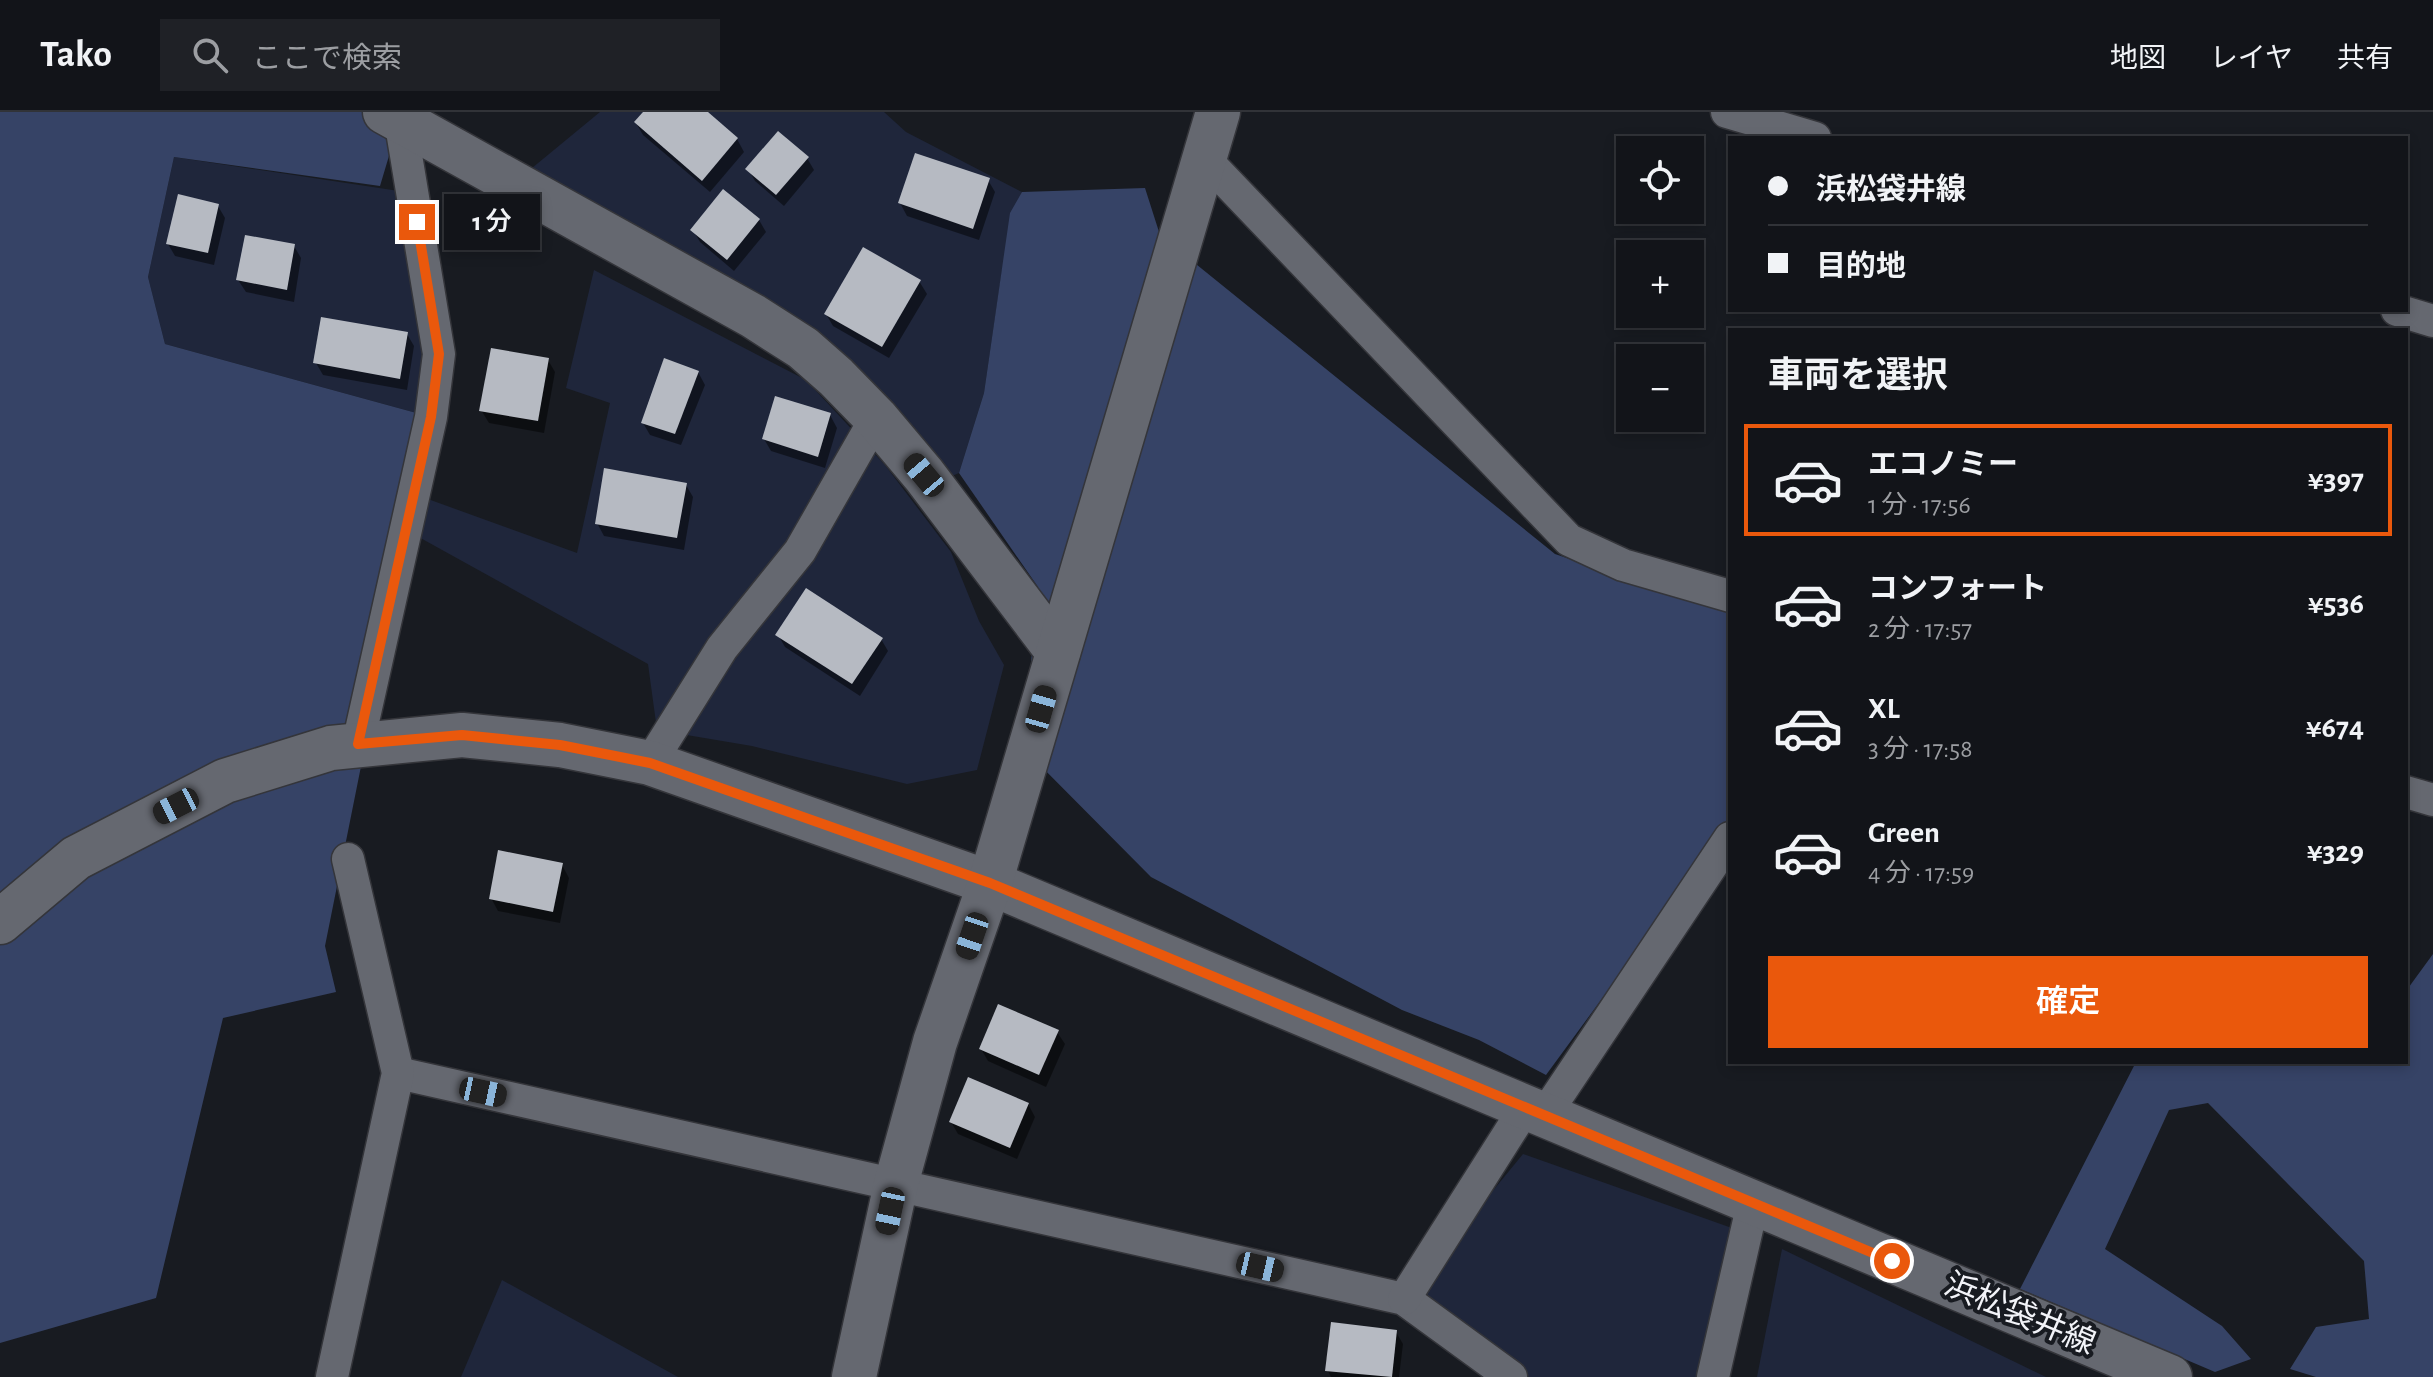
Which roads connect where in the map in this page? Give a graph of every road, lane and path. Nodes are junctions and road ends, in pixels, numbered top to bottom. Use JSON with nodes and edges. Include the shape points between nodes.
{"nodes":[{"id":1,"x":1218,"y":112,"type":"edge"},
{"id":2,"x":1727,"y":112,"type":"edge"},
{"id":3,"x":392,"y":116,"type":"edge"},
{"id":4,"x":1808,"y":136,"type":"edge"},
{"id":5,"x":1204,"y":158,"type":"junction"},
{"id":6,"x":2404,"y":312,"type":"edge"},
{"id":7,"x":2433,"y":321,"type":"edge"},
{"id":8,"x":876,"y":418,"type":"junction"},
{"id":9,"x":1728,"y":595,"type":"edge"},
{"id":10,"x":1058,"y":652,"type":"junction"},
{"id":11,"x":358,"y":744,"type":"junction"},
{"id":12,"x":650,"y":763,"type":"junction"},
{"id":13,"x":2408,"y":793,"type":"edge"},
{"id":14,"x":2433,"y":800,"type":"edge"},
{"id":15,"x":1728,"y":841,"type":"edge"},
{"id":16,"x":348,"y":859,"type":"dead end"},
{"id":17,"x":990,"y":883,"type":"junction"},
{"id":18,"x":0,"y":922,"type":"edge"},
{"id":19,"x":398,"y":1073,"type":"junction"},
{"id":20,"x":1535,"y":1112,"type":"junction"},
{"id":21,"x":896,"y":1184,"type":"junction"},
{"id":22,"x":1753,"y":1203,"type":"junction"},
{"id":23,"x":1404,"y":1299,"type":"junction"},
{"id":24,"x":332,"y":1377,"type":"edge"},
{"id":25,"x":854,"y":1377,"type":"edge"},
{"id":26,"x":1511,"y":1377,"type":"edge"},
{"id":27,"x":1713,"y":1377,"type":"edge"},
{"id":28,"x":2170,"y":1377,"type":"edge"}],
"edges":[{"from":1,"to":5,"type":"main road"},
{"from":2,"to":4,"type":"street"},
{"from":3,"to":8,"type":"main road","via":[[753,316],[803,348]]},
{"from":3,"to":11,"type":"street","via":[[439,354],[431,417]]},
{"from":5,"to":9,"type":"street","via":[[1569,540],[1623,565]]},
{"from":5,"to":10,"type":"main road"},
{"from":6,"to":7,"type":"street"},
{"from":8,"to":10,"type":"main road"},
{"from":8,"to":12,"type":"street","via":[[800,551],[722,648]]},
{"from":10,"to":17,"type":"main road"},
{"from":11,"to":12,"type":"main road","name":"浜松袋井線","via":[[462,735],[560,745]]},
{"from":11,"to":18,"type":"main road","name":"浜松袋井線","via":[[225,781],[76,858]]},
{"from":12,"to":17,"type":"main road","name":"浜松袋井線"},
{"from":13,"to":14,"type":"street"},
{"from":15,"to":20,"type":"street"},
{"from":16,"to":19,"type":"street"},
{"from":17,"to":20,"type":"main road","name":"浜松袋井線"},
{"from":17,"to":21,"type":"main road","via":[[935,1042]]},
{"from":19,"to":21,"type":"street"},
{"from":19,"to":24,"type":"street"},
{"from":20,"to":22,"type":"main road","name":"浜松袋井線"},
{"from":20,"to":23,"type":"street"},
{"from":21,"to":23,"type":"street"},
{"from":21,"to":25,"type":"main road"},
{"from":22,"to":27,"type":"street"},
{"from":22,"to":28,"type":"main road","name":"浜松袋井線"},
{"from":23,"to":26,"type":"street"}]}
